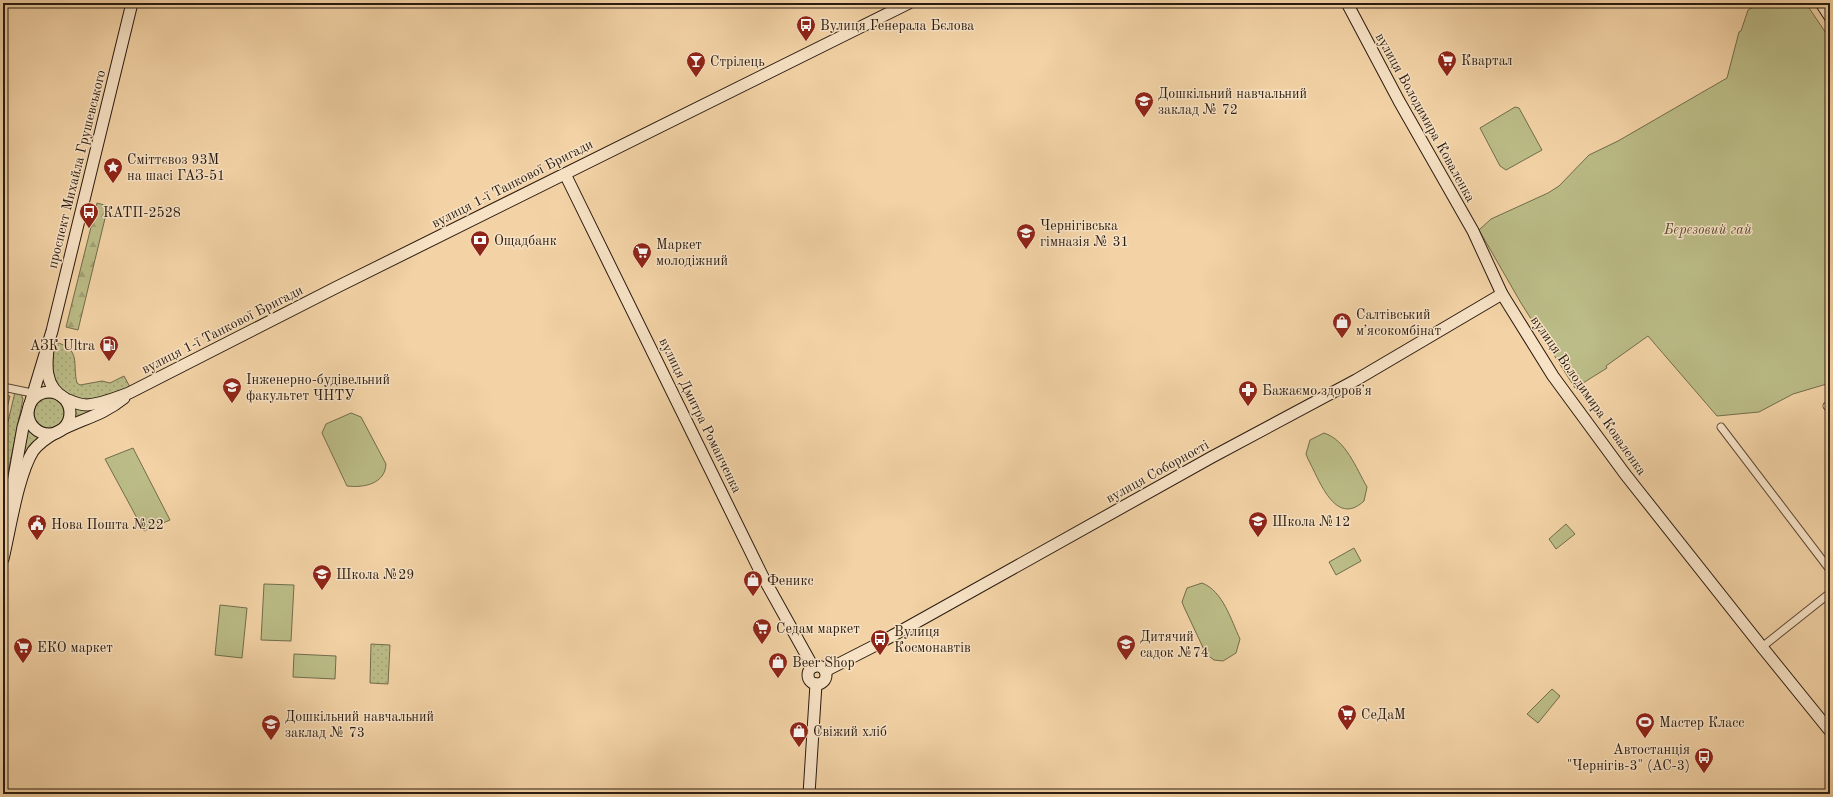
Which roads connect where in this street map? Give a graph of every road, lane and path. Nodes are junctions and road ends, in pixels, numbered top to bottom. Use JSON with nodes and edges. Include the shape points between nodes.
{"nodes":[{"id":1,"x":132,"y":3,"type":"edge"},
{"id":2,"x":909,"y":3,"type":"edge"},
{"id":3,"x":1348,"y":3,"type":"edge"},
{"id":4,"x":1821,"y":3,"type":"edge"},
{"id":5,"x":1830,"y":16,"type":"edge"},
{"id":6,"x":565,"y":174,"type":"junction"},
{"id":7,"x":1502,"y":294,"type":"junction"},
{"id":8,"x":49,"y":341,"type":"junction"},
{"id":9,"x":3,"y":387,"type":"edge"},
{"id":10,"x":44,"y":392,"type":"junction"},
{"id":11,"x":32,"y":393,"type":"junction"},
{"id":12,"x":129,"y":393,"type":"junction"},
{"id":13,"x":62,"y":397,"type":"junction"},
{"id":14,"x":28,"y":407,"type":"junction"},
{"id":15,"x":1721,"y":427,"type":"dead end"},
{"id":16,"x":59,"y":431,"type":"junction"},
{"id":17,"x":3,"y":524,"type":"edge"},
{"id":18,"x":3,"y":559,"type":"edge"},
{"id":19,"x":1830,"y":570,"type":"edge"},
{"id":20,"x":1830,"y":593,"type":"edge"},
{"id":21,"x":1762,"y":648,"type":"junction"},
{"id":22,"x":813,"y":667,"type":"junction"},
{"id":23,"x":825,"y":671,"type":"junction"},
{"id":24,"x":816,"y":684,"type":"junction"},
{"id":25,"x":1830,"y":731,"type":"edge"},
{"id":26,"x":809,"y":794,"type":"edge"}],
"edges":[{"from":1,"to":8,"type":"street","name":"проспект Михайла Грушевського"},
{"from":2,"to":6,"type":"street","name":"вулиця 1-ї Танкової Бригади"},
{"from":3,"to":7,"type":"street","name":"вулиця Володимира Коваленка","via":[[1395,94],[1473,231]]},
{"from":4,"to":5,"type":"street"},
{"from":6,"to":12,"type":"street","name":"вулиця 1-ї Танкової Бригади"},
{"from":6,"to":22,"type":"street","name":"вулиця Дмитра Романченка","via":[[763,578]]},
{"from":7,"to":21,"type":"street","name":"вулиця Володимира Коваленка","via":[[1553,376],[1598,439]]},
{"from":7,"to":23,"type":"street","name":"вулиця Соборності","via":[[1356,380]]},
{"from":8,"to":11,"type":"street","name":"проспект Михайла Грушевського"},
{"from":8,"to":13,"type":"street","name":"проспект Михайла Грушевського","via":[[46,364],[48,378],[52,387]]},
{"from":9,"to":11,"type":"street"},
{"from":10,"to":11,"type":"street"},
{"from":10,"to":13,"type":"street"},
{"from":10,"to":14,"type":"street","via":[[34,397]]},
{"from":11,"to":14,"type":"street","name":"проспект Михайла Грушевського"},
{"from":12,"to":13,"type":"street","name":"вулиця 1-ї Танкової Бригади","via":[[101,403],[85,405]]},
{"from":12,"to":16,"type":"street","name":"вулиця 1-ї Танкової Бригади","via":[[110,409]]},
{"from":13,"to":16,"type":"street","via":[[67,402],[70,415]]},
{"from":14,"to":16,"type":"street","via":[[29,421],[38,431]]},
{"from":14,"to":17,"type":"street","name":"проспект Михайла Грушевського"},
{"from":15,"to":19,"type":"street"},
{"from":16,"to":18,"type":"street","via":[[40,444],[27,463]]},
{"from":20,"to":21,"type":"street"},
{"from":21,"to":25,"type":"street","name":"вулиця Володимира Коваленка"},
{"from":22,"to":23,"type":"street","via":[[821,667]]},
{"from":22,"to":24,"type":"street","via":[[809,676]]},
{"from":23,"to":24,"type":"street","name":"вулиця Соборності","via":[[826,677]]},
{"from":24,"to":26,"type":"street"}]}
